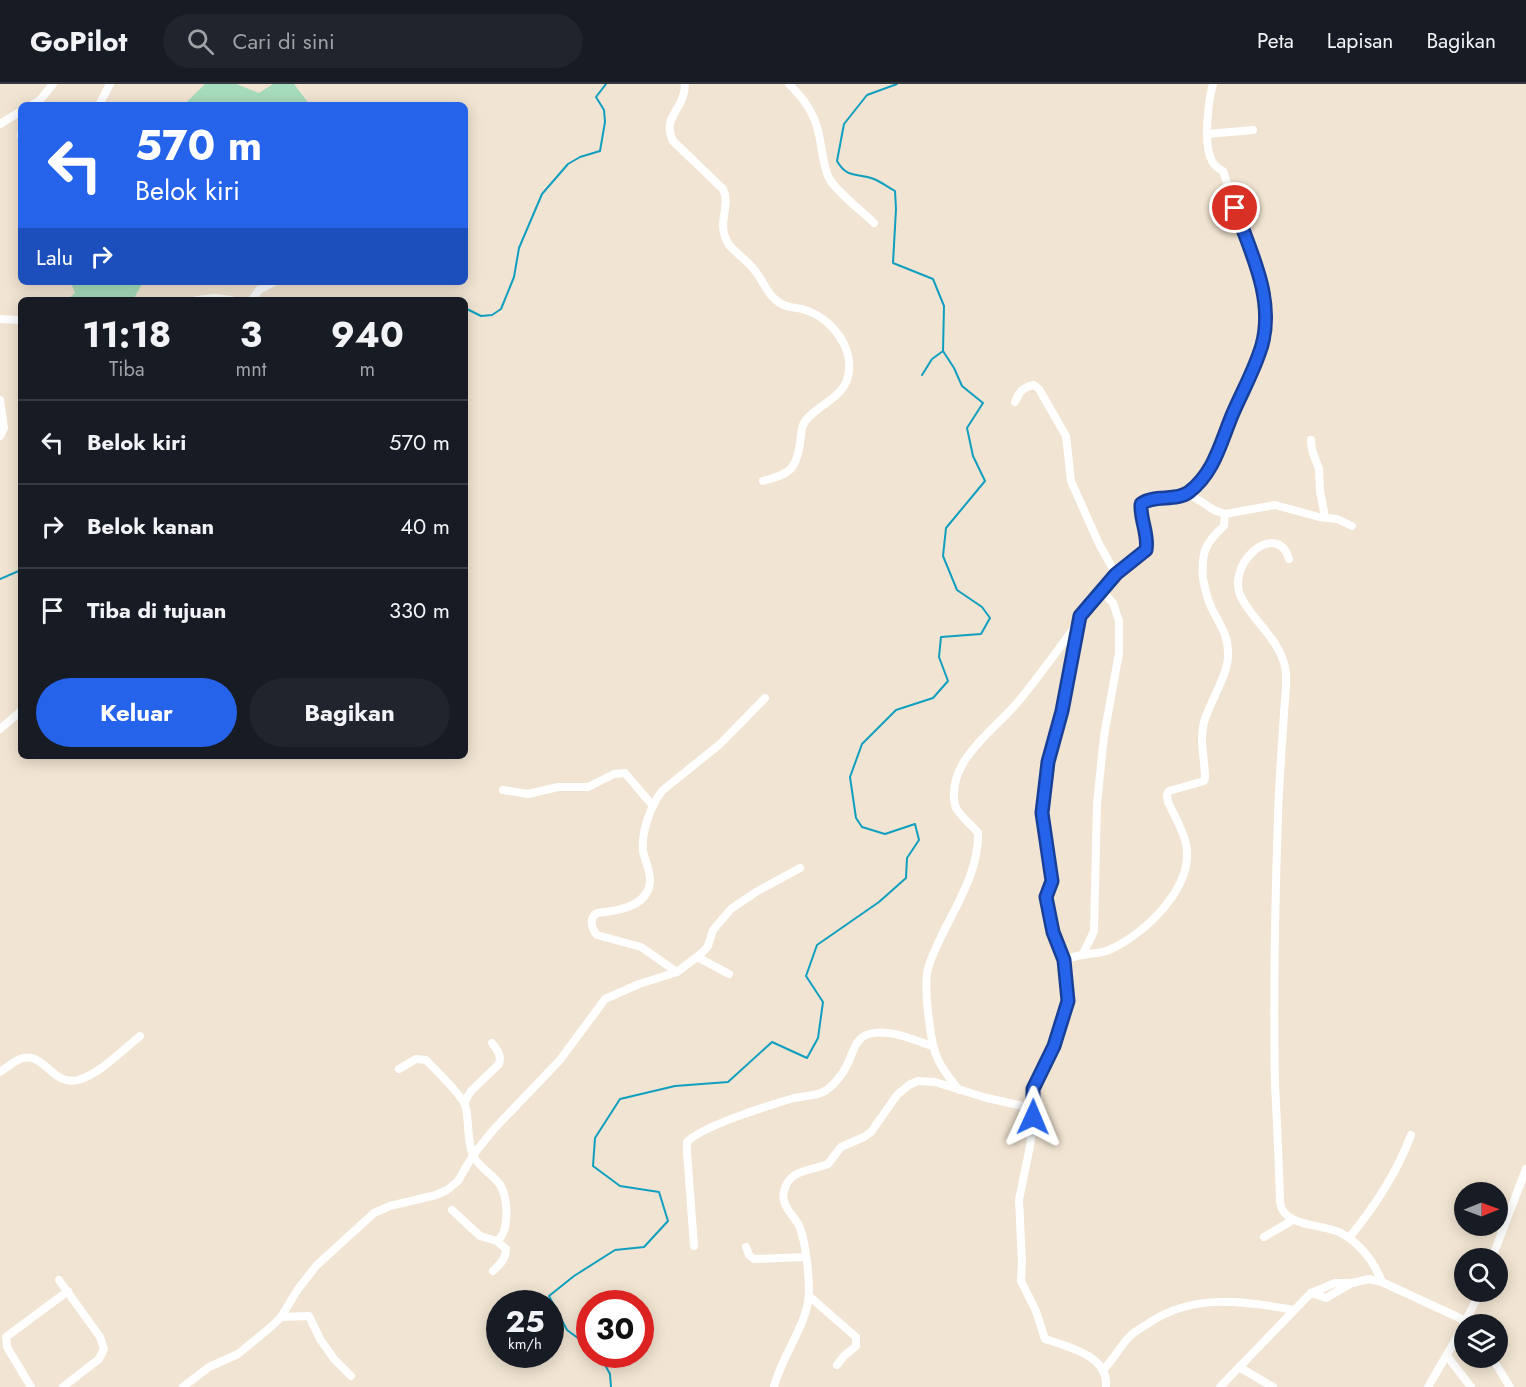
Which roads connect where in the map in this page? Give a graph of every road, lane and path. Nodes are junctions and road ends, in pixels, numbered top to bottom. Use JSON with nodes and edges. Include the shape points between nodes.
{"nodes":[{"id":1,"x":53,"y":84,"type":"edge"},
{"id":2,"x":110,"y":84,"type":"edge"},
{"id":3,"x":685,"y":84,"type":"edge"},
{"id":4,"x":789,"y":84,"type":"edge"},
{"id":5,"x":1213,"y":84,"type":"edge"},
{"id":6,"x":44,"y":102,"type":"edge"},
{"id":7,"x":101,"y":102,"type":"edge"},
{"id":8,"x":18,"y":113,"type":"edge"},
{"id":9,"x":0,"y":124,"type":"edge"},
{"id":10,"x":1254,"y":130,"type":"dead end"},
{"id":11,"x":1207,"y":134,"type":"junction"},
{"id":12,"x":874,"y":223,"type":"dead end"},
{"id":13,"x":268,"y":285,"type":"edge"},
{"id":14,"x":254,"y":297,"type":"edge"},
{"id":15,"x":0,"y":319,"type":"edge"},
{"id":16,"x":18,"y":320,"type":"edge"},
{"id":17,"x":0,"y":400,"type":"edge"},
{"id":18,"x":1015,"y":402,"type":"dead end"},
{"id":19,"x":0,"y":436,"type":"edge"},
{"id":20,"x":1311,"y":440,"type":"dead end"},
{"id":21,"x":763,"y":481,"type":"dead end"},
{"id":22,"x":1188,"y":493,"type":"junction"},
{"id":23,"x":1225,"y":514,"type":"junction"},
{"id":24,"x":1325,"y":517,"type":"junction"},
{"id":25,"x":1352,"y":526,"type":"dead end"},
{"id":26,"x":1290,"y":559,"type":"dead end"},
{"id":27,"x":1116,"y":574,"type":"junction"},
{"id":28,"x":1102,"y":591,"type":"junction"},
{"id":29,"x":1077,"y":624,"type":"junction"},
{"id":30,"x":765,"y":698,"type":"dead end"},
{"id":31,"x":18,"y":714,"type":"edge"},
{"id":32,"x":0,"y":729,"type":"edge"},
{"id":33,"x":503,"y":790,"type":"dead end"},
{"id":34,"x":653,"y":806,"type":"junction"},
{"id":35,"x":800,"y":868,"type":"dead end"},
{"id":36,"x":1083,"y":954,"type":"junction"},
{"id":37,"x":697,"y":957,"type":"junction"},
{"id":38,"x":1064,"y":960,"type":"junction"},
{"id":39,"x":676,"y":972,"type":"junction"},
{"id":40,"x":729,"y":974,"type":"dead end"},
{"id":41,"x":140,"y":1036,"type":"dead end"},
{"id":42,"x":492,"y":1043,"type":"dead end"},
{"id":43,"x":932,"y":1046,"type":"junction"},
{"id":44,"x":399,"y":1069,"type":"dead end"},
{"id":45,"x":0,"y":1072,"type":"edge"},
{"id":46,"x":959,"y":1090,"type":"junction"},
{"id":47,"x":464,"y":1103,"type":"junction"},
{"id":48,"x":1032,"y":1108,"type":"junction"},
{"id":49,"x":1411,"y":1135,"type":"dead end"},
{"id":50,"x":473,"y":1155,"type":"junction"},
{"id":51,"x":1526,"y":1169,"type":"edge"},
{"id":52,"x":452,"y":1210,"type":"dead end"},
{"id":53,"x":1293,"y":1220,"type":"junction"},
{"id":54,"x":1264,"y":1237,"type":"dead end"},
{"id":55,"x":1349,"y":1238,"type":"junction"},
{"id":56,"x":497,"y":1241,"type":"junction"},
{"id":57,"x":694,"y":1246,"type":"dead end"},
{"id":58,"x":746,"y":1247,"type":"dead end"},
{"id":59,"x":1496,"y":1248,"type":"edge"},
{"id":60,"x":805,"y":1257,"type":"junction"},
{"id":61,"x":493,"y":1271,"type":"dead end"},
{"id":62,"x":59,"y":1280,"type":"dead end"},
{"id":63,"x":1383,"y":1282,"type":"junction"},
{"id":64,"x":68,"y":1291,"type":"junction"},
{"id":65,"x":809,"y":1296,"type":"junction"},
{"id":66,"x":1294,"y":1310,"type":"junction"},
{"id":67,"x":281,"y":1317,"type":"junction"},
{"id":68,"x":1454,"y":1318,"type":"edge"},
{"id":69,"x":1454,"y":1344,"type":"edge"},
{"id":70,"x":1447,"y":1356,"type":"junction"},
{"id":71,"x":837,"y":1365,"type":"dead end"},
{"id":72,"x":1239,"y":1367,"type":"junction"},
{"id":73,"x":1498,"y":1368,"type":"edge"},
{"id":74,"x":1104,"y":1369,"type":"junction"},
{"id":75,"x":351,"y":1376,"type":"dead end"},
{"id":76,"x":1224,"y":1386,"type":"edge"},
{"id":77,"x":31,"y":1387,"type":"edge"},
{"id":78,"x":63,"y":1387,"type":"edge"},
{"id":79,"x":183,"y":1387,"type":"edge"},
{"id":80,"x":774,"y":1387,"type":"edge"},
{"id":81,"x":1106,"y":1387,"type":"edge"},
{"id":82,"x":1273,"y":1387,"type":"edge"},
{"id":83,"x":1428,"y":1387,"type":"edge"},
{"id":84,"x":1471,"y":1387,"type":"edge"},
{"id":85,"x":1510,"y":1387,"type":"edge"}],
"edges":[{"from":1,"to":6,"type":"street"},
{"from":2,"to":7,"type":"street"},
{"from":3,"to":21,"type":"street","via":[[668,133],[723,189],[723,232],[731,247],[755,270],[763,287],[778,303],[813,313],[834,328],[847,358],[843,388],[804,421],[792,470]]},
{"from":4,"to":12,"type":"street","via":[[814,117],[831,182]]},
{"from":5,"to":11,"type":"street"},
{"from":8,"to":9,"type":"street"},
{"from":10,"to":11,"type":"street"},
{"from":11,"to":22,"type":"street","via":[[1212,161],[1223,171],[1259,275],[1266,323],[1262,346],[1212,466]]},
{"from":13,"to":14,"type":"street"},
{"from":15,"to":16,"type":"street"},
{"from":17,"to":19,"type":"street","via":[[4,425]]},
{"from":18,"to":27,"type":"street","via":[[1019,392],[1034,385],[1059,423],[1066,436],[1071,481]]},
{"from":20,"to":24,"type":"street"},
{"from":22,"to":23,"type":"street"},
{"from":22,"to":27,"type":"street","via":[[1141,504],[1146,550]]},
{"from":23,"to":24,"type":"street","via":[[1275,505]]},
{"from":23,"to":36,"type":"street","via":[[1224,526],[1212,537],[1202,560],[1207,599],[1223,626],[1228,650],[1226,666],[1204,723],[1205,778],[1169,791],[1167,796],[1186,845],[1182,879],[1163,908],[1139,931],[1108,951]]},
{"from":24,"to":25,"type":"street"},
{"from":26,"to":53,"type":"street","via":[[1280,546],[1262,545],[1244,562],[1237,585],[1242,600],[1278,646],[1286,672],[1278,814],[1275,1083],[1280,1202],[1282,1212]]},
{"from":27,"to":28,"type":"street"},
{"from":28,"to":29,"type":"street","via":[[1083,610]]},
{"from":28,"to":36,"type":"street","via":[[1113,603],[1119,621],[1119,653],[1097,804],[1094,931]]},
{"from":29,"to":38,"type":"street","via":[[1042,804],[1052,881],[1046,897]]},
{"from":29,"to":43,"type":"street","via":[[1016,704],[974,748],[959,772],[955,808],[978,833],[978,841],[970,876],[928,967]]},
{"from":30,"to":34,"type":"street","via":[[728,736],[663,790]]},
{"from":31,"to":32,"type":"street"},
{"from":33,"to":34,"type":"street","via":[[528,794],[558,787],[588,787],[625,773]]},
{"from":34,"to":39,"type":"street","via":[[643,847],[650,882],[646,892],[627,907],[596,913],[592,926],[599,936],[641,947]]},
{"from":35,"to":37,"type":"street","via":[[731,909]]},
{"from":36,"to":38,"type":"street"},
{"from":37,"to":39,"type":"street"},
{"from":37,"to":40,"type":"street"},
{"from":38,"to":48,"type":"street","via":[[1067,1005],[1054,1046],[1035,1083]]},
{"from":39,"to":50,"type":"street","via":[[602,1002],[560,1060]]},
{"from":41,"to":45,"type":"street","via":[[96,1071],[78,1080],[59,1079],[39,1060],[22,1058]]},
{"from":42,"to":47,"type":"street","via":[[499,1052],[499,1064]]},
{"from":43,"to":46,"type":"street","via":[[941,1069]]},
{"from":43,"to":57,"type":"street","via":[[895,1034],[868,1034],[858,1041],[847,1066],[824,1092],[712,1126],[691,1138],[687,1152]]},
{"from":44,"to":47,"type":"street","via":[[416,1059],[426,1060]]},
{"from":46,"to":48,"type":"street"},
{"from":46,"to":60,"type":"street","via":[[924,1080],[914,1082],[897,1095],[868,1134],[841,1147],[828,1164],[802,1170],[792,1178],[783,1201],[801,1229]]},
{"from":47,"to":50,"type":"street"},
{"from":48,"to":74,"type":"street","via":[[1030,1146],[1019,1196],[1022,1284],[1045,1339],[1091,1358]]},
{"from":49,"to":55,"type":"street","via":[[1387,1186]]},
{"from":50,"to":56,"type":"street","via":[[504,1192],[506,1228]]},
{"from":50,"to":67,"type":"street","via":[[458,1181],[447,1190],[390,1206],[363,1222],[317,1265]]},
{"from":51,"to":59,"type":"street"},
{"from":52,"to":56,"type":"street","via":[[480,1236]]},
{"from":53,"to":54,"type":"street"},
{"from":53,"to":55,"type":"street","via":[[1331,1229]]},
{"from":55,"to":63,"type":"street","via":[[1372,1259]]},
{"from":56,"to":61,"type":"street","via":[[506,1254]]},
{"from":58,"to":60,"type":"street","via":[[754,1259]]},
{"from":60,"to":65,"type":"street"},
{"from":62,"to":64,"type":"street"},
{"from":63,"to":66,"type":"street","via":[[1369,1279],[1331,1284],[1311,1293]]},
{"from":63,"to":68,"type":"street"},
{"from":64,"to":77,"type":"street","via":[[6,1337],[7,1347]]},
{"from":64,"to":78,"type":"street","via":[[104,1349],[99,1359]]},
{"from":65,"to":71,"type":"street","via":[[856,1337],[856,1346]]},
{"from":65,"to":80,"type":"street"},
{"from":66,"to":72,"type":"street"},
{"from":66,"to":74,"type":"street","via":[[1218,1301],[1180,1307],[1132,1335]]},
{"from":67,"to":75,"type":"street","via":[[309,1316],[334,1359]]},
{"from":67,"to":79,"type":"street","via":[[237,1354],[209,1367]]},
{"from":69,"to":70,"type":"street"},
{"from":70,"to":83,"type":"street"},
{"from":70,"to":84,"type":"street"},
{"from":72,"to":76,"type":"street"},
{"from":72,"to":82,"type":"street"},
{"from":73,"to":85,"type":"street"},
{"from":74,"to":81,"type":"street"}]}
